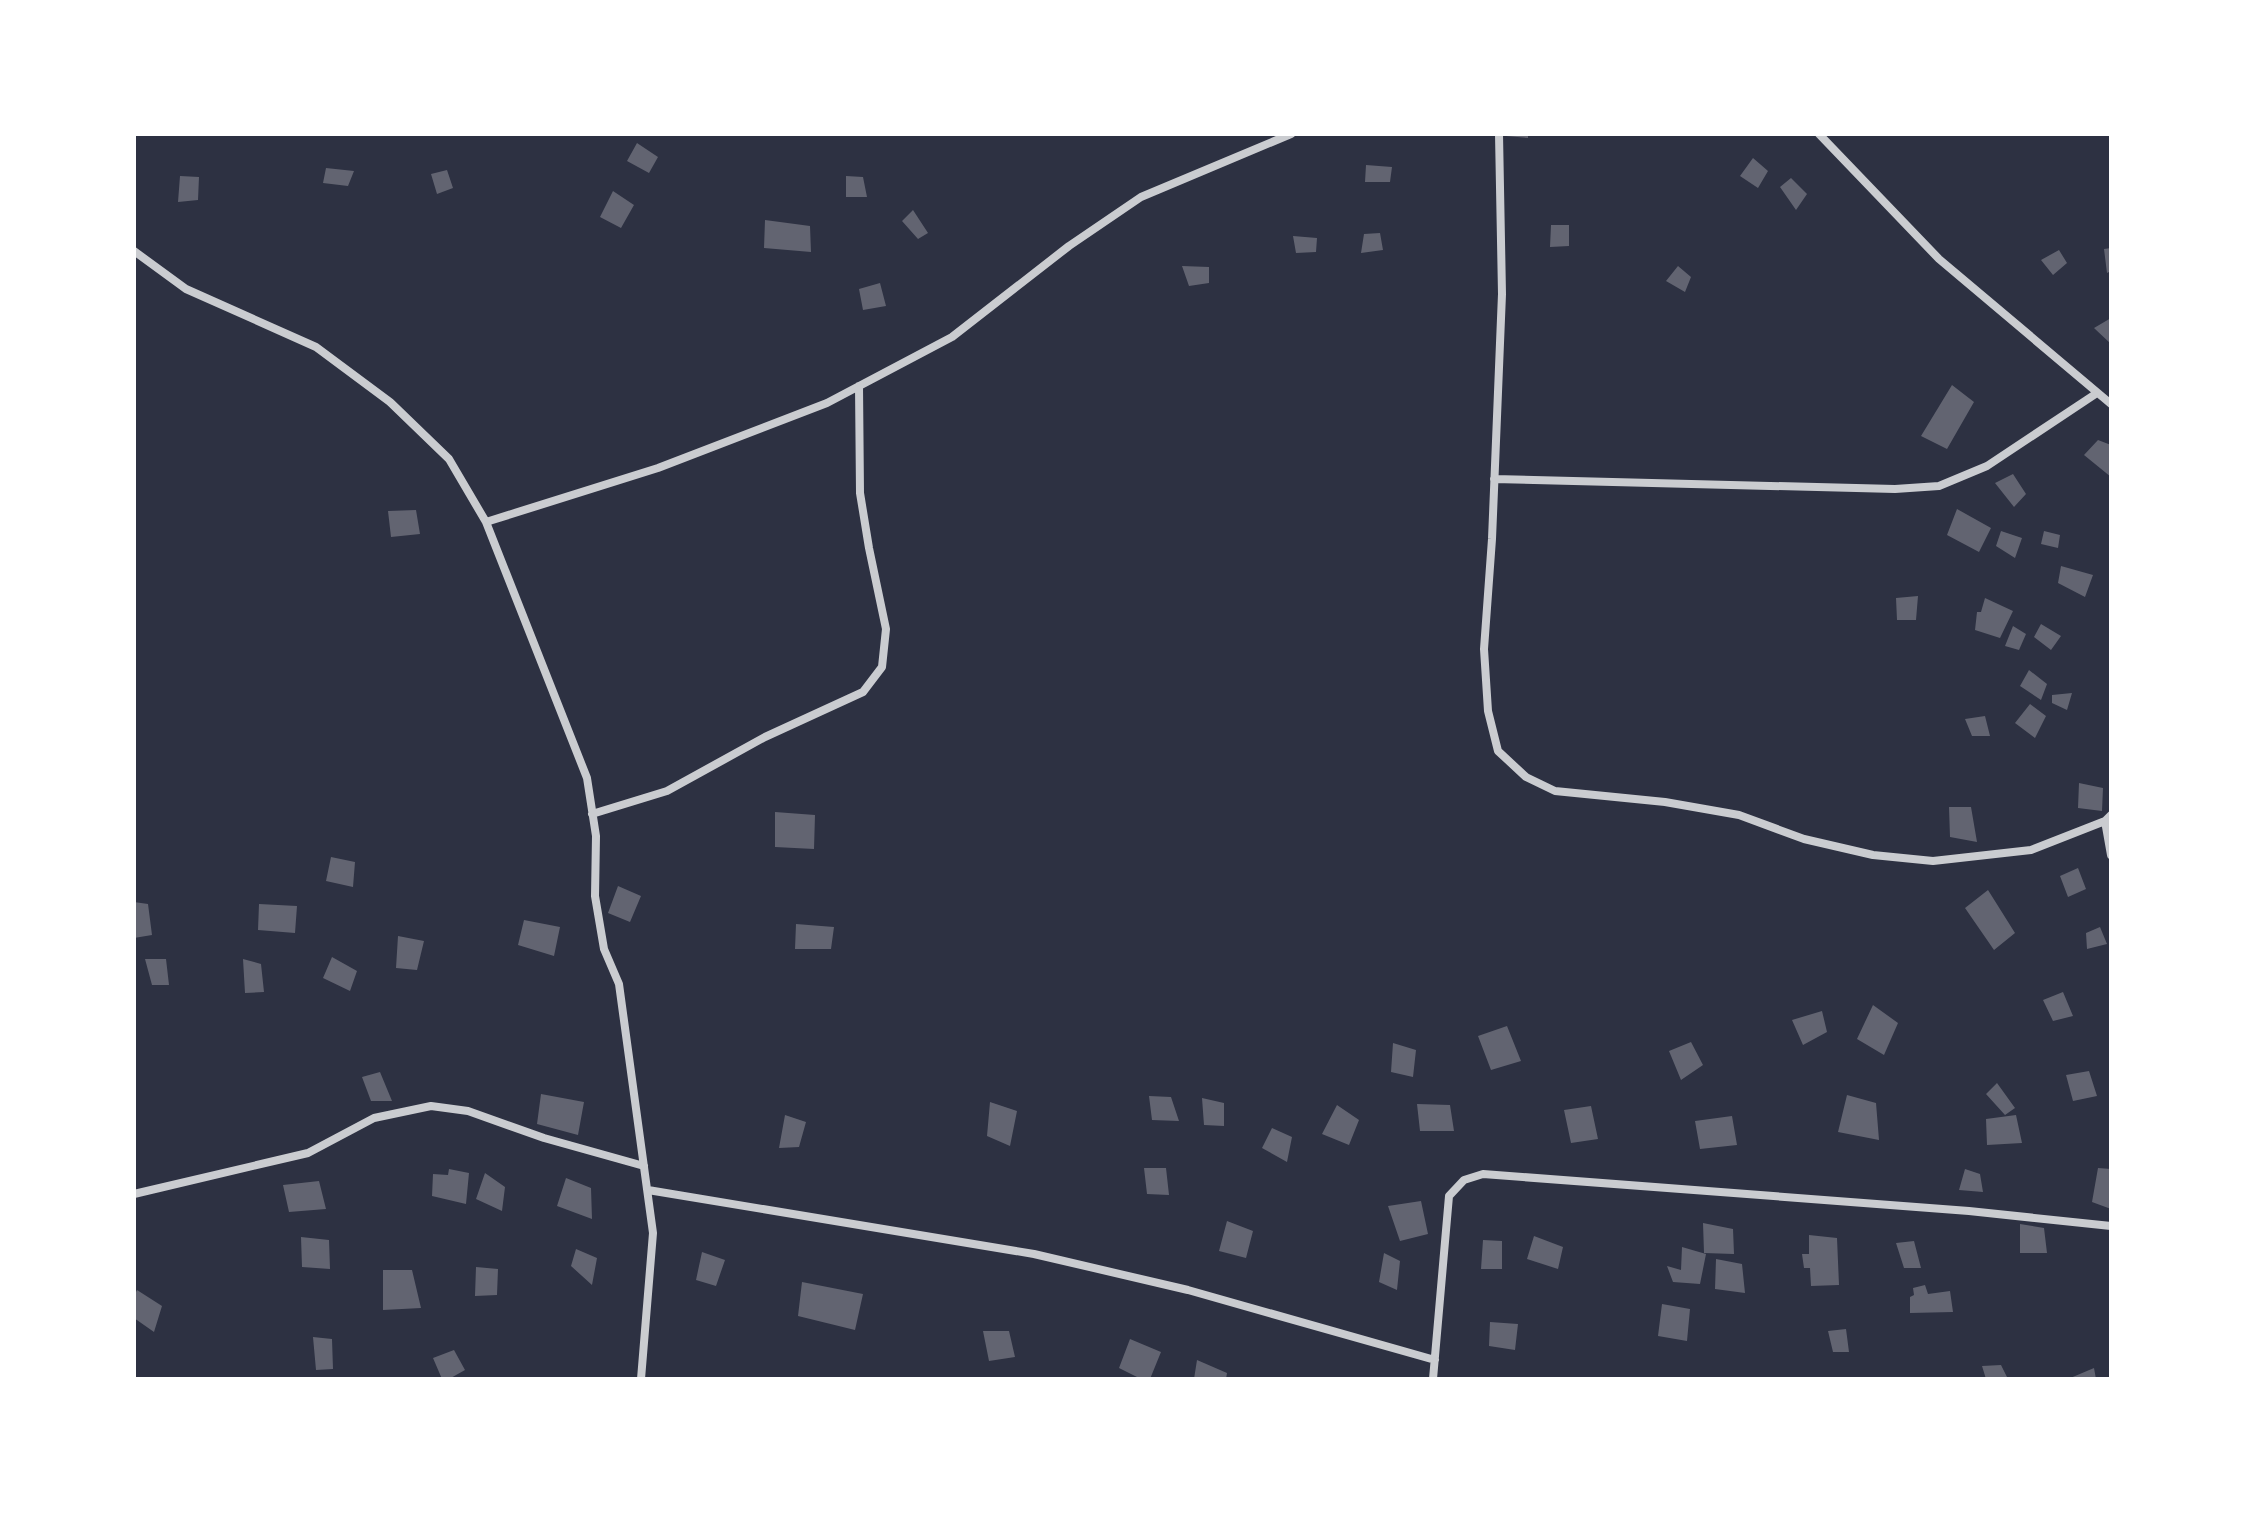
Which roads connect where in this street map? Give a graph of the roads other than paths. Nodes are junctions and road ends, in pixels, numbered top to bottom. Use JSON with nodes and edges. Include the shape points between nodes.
{"nodes":[{"id":1,"x":1291,"y":134,"type":"edge"},
{"id":2,"x":1499,"y":134,"type":"edge"},
{"id":3,"x":1819,"y":134,"type":"edge"},
{"id":4,"x":134,"y":251,"type":"edge"},
{"id":5,"x":859,"y":386,"type":"junction"},
{"id":6,"x":2097,"y":393,"type":"junction"},
{"id":7,"x":2111,"y":404,"type":"edge"},
{"id":8,"x":1494,"y":479,"type":"junction"},
{"id":9,"x":486,"y":522,"type":"junction"},
{"id":10,"x":592,"y":814,"type":"junction"},
{"id":11,"x":2108,"y":818,"type":"edge"},
{"id":12,"x":2111,"y":855,"type":"edge"},
{"id":13,"x":644,"y":1166,"type":"junction"},
{"id":14,"x":648,"y":1190,"type":"junction"},
{"id":15,"x":134,"y":1194,"type":"edge"},
{"id":16,"x":2111,"y":1226,"type":"edge"},
{"id":17,"x":1435,"y":1360,"type":"junction"},
{"id":18,"x":641,"y":1379,"type":"edge"},
{"id":19,"x":1433,"y":1379,"type":"edge"}],
"edges":[{"from":1,"to":5,"type":"street","via":[[1141,197],[952,337]]},
{"from":2,"to":8,"type":"street","via":[[1502,294]]},
{"from":3,"to":6,"type":"street","via":[[1939,259]]},
{"from":4,"to":9,"type":"street","via":[[186,289],[316,347],[390,402],[449,459]]},
{"from":5,"to":9,"type":"street","via":[[658,468]]},
{"from":5,"to":10,"type":"street","via":[[860,493],[886,629],[882,667],[863,692],[765,737],[667,791]]},
{"from":6,"to":7,"type":"street"},
{"from":6,"to":8,"type":"street","via":[[1987,466],[1939,486]]},
{"from":8,"to":11,"type":"street","via":[[1484,649],[1488,711],[1498,751],[1526,777],[1555,791],[1739,815],[1804,839],[1873,855],[1933,861],[2031,850]]},
{"from":9,"to":10,"type":"street","via":[[587,778]]},
{"from":10,"to":13,"type":"street","via":[[595,896],[604,949],[619,984]]},
{"from":11,"to":12,"type":"street"},
{"from":13,"to":14,"type":"street"},
{"from":13,"to":15,"type":"street","via":[[468,1111],[431,1106],[374,1118],[308,1153]]},
{"from":14,"to":17,"type":"street","via":[[1034,1254],[1188,1290]]},
{"from":14,"to":18,"type":"street","via":[[653,1233]]},
{"from":16,"to":17,"type":"street","via":[[1483,1174],[1464,1180],[1449,1196]]},
{"from":17,"to":19,"type":"street"}]}
